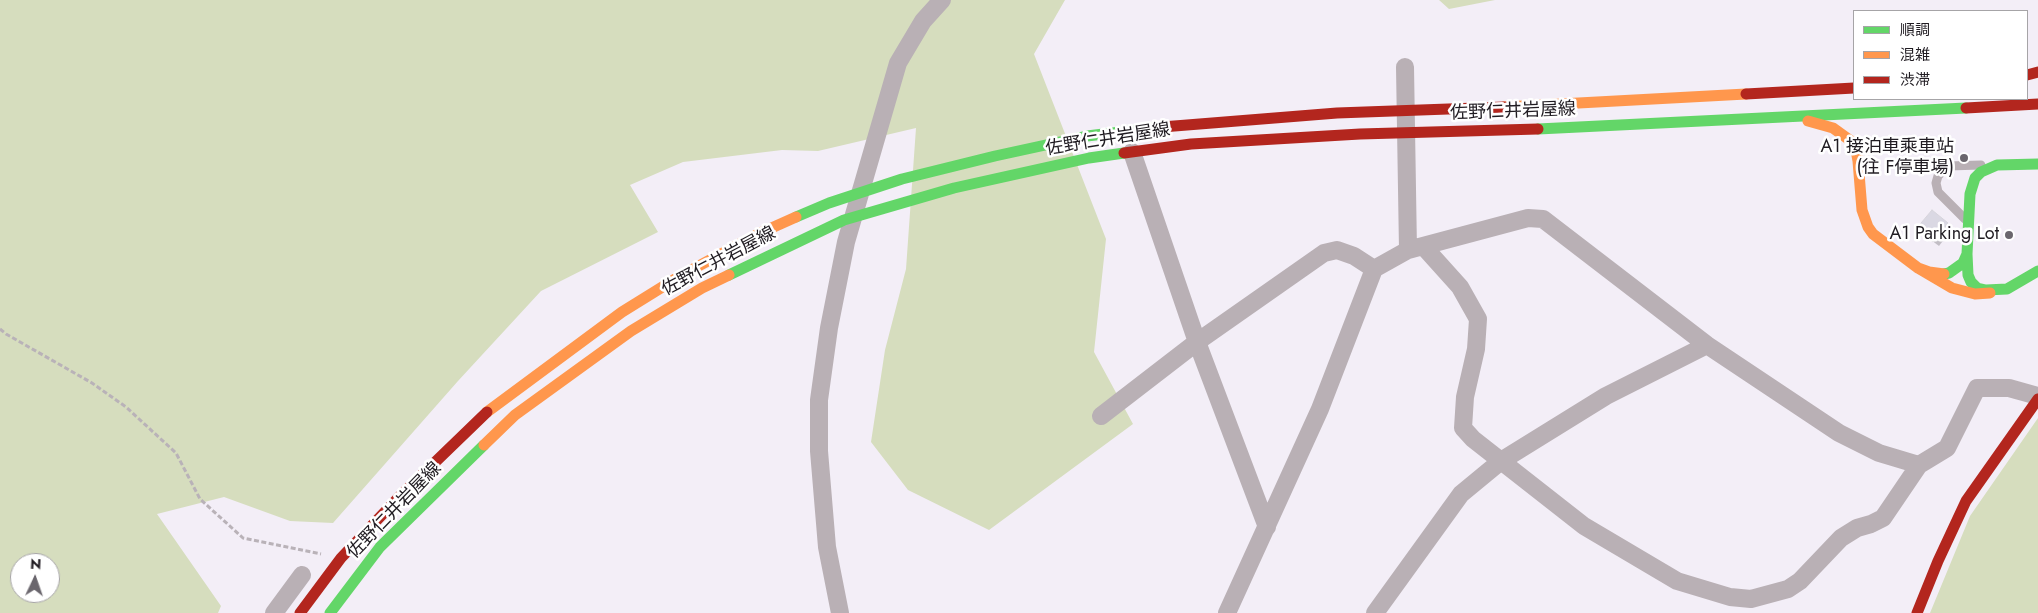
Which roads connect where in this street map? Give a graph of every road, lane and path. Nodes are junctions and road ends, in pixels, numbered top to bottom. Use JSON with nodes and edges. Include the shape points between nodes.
{"nodes":[{"id":1,"x":942,"y":0,"type":"edge"},
{"id":2,"x":1405,"y":67,"type":"dead end"},
{"id":3,"x":1853,"y":88,"type":"edge"},
{"id":4,"x":2038,"y":104,"type":"edge"},
{"id":5,"x":1950,"y":109,"type":"junction"},
{"id":6,"x":1716,"y":121,"type":"junction"},
{"id":7,"x":1876,"y":124,"type":"dead end"},
{"id":8,"x":1862,"y":141,"type":"dead end"},
{"id":9,"x":1132,"y":152,"type":"junction"},
{"id":10,"x":1858,"y":161,"type":"junction"},
{"id":11,"x":2038,"y":164,"type":"edge"},
{"id":12,"x":1997,"y":165,"type":"junction"},
{"id":13,"x":1969,"y":222,"type":"junction"},
{"id":14,"x":1414,"y":246,"type":"junction"},
{"id":15,"x":1967,"y":254,"type":"junction"},
{"id":16,"x":1918,"y":268,"type":"junction"},
{"id":17,"x":1374,"y":269,"type":"junction"},
{"id":18,"x":2038,"y":271,"type":"edge"},
{"id":19,"x":2004,"y":290,"type":"junction"},
{"id":20,"x":0,"y":329,"type":"edge"},
{"id":21,"x":1197,"y":342,"type":"junction"},
{"id":22,"x":1707,"y":345,"type":"junction"},
{"id":23,"x":2038,"y":397,"type":"edge"},
{"id":24,"x":1101,"y":416,"type":"dead end"},
{"id":25,"x":1501,"y":461,"type":"junction"},
{"id":26,"x":1919,"y":465,"type":"junction"},
{"id":27,"x":1267,"y":527,"type":"junction"},
{"id":28,"x":341,"y":558,"type":"junction"},
{"id":29,"x":302,"y":575,"type":"dead end"},
{"id":30,"x":274,"y":613,"type":"edge"},
{"id":31,"x":300,"y":613,"type":"edge"},
{"id":32,"x":330,"y":613,"type":"edge"},
{"id":33,"x":840,"y":613,"type":"edge"},
{"id":34,"x":1227,"y":613,"type":"edge"},
{"id":35,"x":1375,"y":613,"type":"edge"},
{"id":36,"x":1918,"y":613,"type":"edge"}],
"edges":[{"from":1,"to":33,"type":"street","via":[[923,21],[898,63],[846,242],[829,328],[819,400],[819,451],[828,547]]},
{"from":2,"to":14,"type":"street"},
{"from":3,"to":28,"type":"main road","name":"佐野仁井岩屋線","via":[[1288,117],[1163,127],[1087,136],[902,179],[758,234],[622,312],[485,414]]},
{"from":4,"to":5,"type":"main road","name":"佐野仁井岩屋線"},
{"from":5,"to":6,"type":"main road","name":"佐野仁井岩屋線"},
{"from":5,"to":7,"type":"main road","via":[[1898,116]]},
{"from":6,"to":9,"type":"main road","name":"佐野仁井岩屋線","via":[[1350,135],[1191,144]]},
{"from":6,"to":10,"type":"main road","via":[[1824,124],[1851,142]]},
{"from":8,"to":10,"type":"main road"},
{"from":9,"to":21,"type":"street"},
{"from":9,"to":32,"type":"main road","name":"佐野仁井岩屋線","via":[[1089,158],[954,188],[844,220],[702,288],[630,331],[515,415],[380,547]]},
{"from":10,"to":16,"type":"main road","via":[[1862,210],[1868,227]]},
{"from":11,"to":12,"type":"main road"},
{"from":12,"to":13,"type":"main road","via":[[1975,178],[1970,194]]},
{"from":12,"to":13,"type":"lane","via":[[1956,164],[1948,166],[1938,176],[1938,192]]},
{"from":13,"to":15,"type":"main road"},
{"from":14,"to":17,"type":"street"},
{"from":14,"to":22,"type":"street","via":[[1528,218],[1543,219]]},
{"from":14,"to":25,"type":"street","via":[[1460,287],[1478,319],[1463,428]]},
{"from":15,"to":16,"type":"main road","via":[[1963,263],[1949,273]]},
{"from":15,"to":19,"type":"main road","via":[[1968,275],[1977,288]]},
{"from":16,"to":19,"type":"main road","via":[[1942,284],[1963,292],[1985,294]]},
{"from":17,"to":21,"type":"street","via":[[1337,250],[1324,253]]},
{"from":17,"to":27,"type":"street","via":[[1320,409]]},
{"from":18,"to":19,"type":"main road"},
{"from":20,"to":28,"type":"path","via":[[92,383],[126,407],[176,453],[200,499],[242,538]]},
{"from":21,"to":24,"type":"street"},
{"from":21,"to":27,"type":"street"},
{"from":22,"to":25,"type":"street","via":[[1606,396]]},
{"from":22,"to":26,"type":"street","via":[[1839,433],[1879,453]]},
{"from":23,"to":26,"type":"street","via":[[2009,388],[1976,388],[1947,448]]},
{"from":23,"to":36,"type":"main road","via":[[1966,501]]},
{"from":25,"to":26,"type":"street","via":[[1584,526],[1677,581],[1730,597],[1751,599],[1788,590],[1840,538],[1883,518]]},
{"from":25,"to":35,"type":"street","via":[[1461,494]]},
{"from":27,"to":34,"type":"street"},
{"from":28,"to":31,"type":"main road","name":"佐野仁井岩屋線"},
{"from":29,"to":30,"type":"street"}]}
